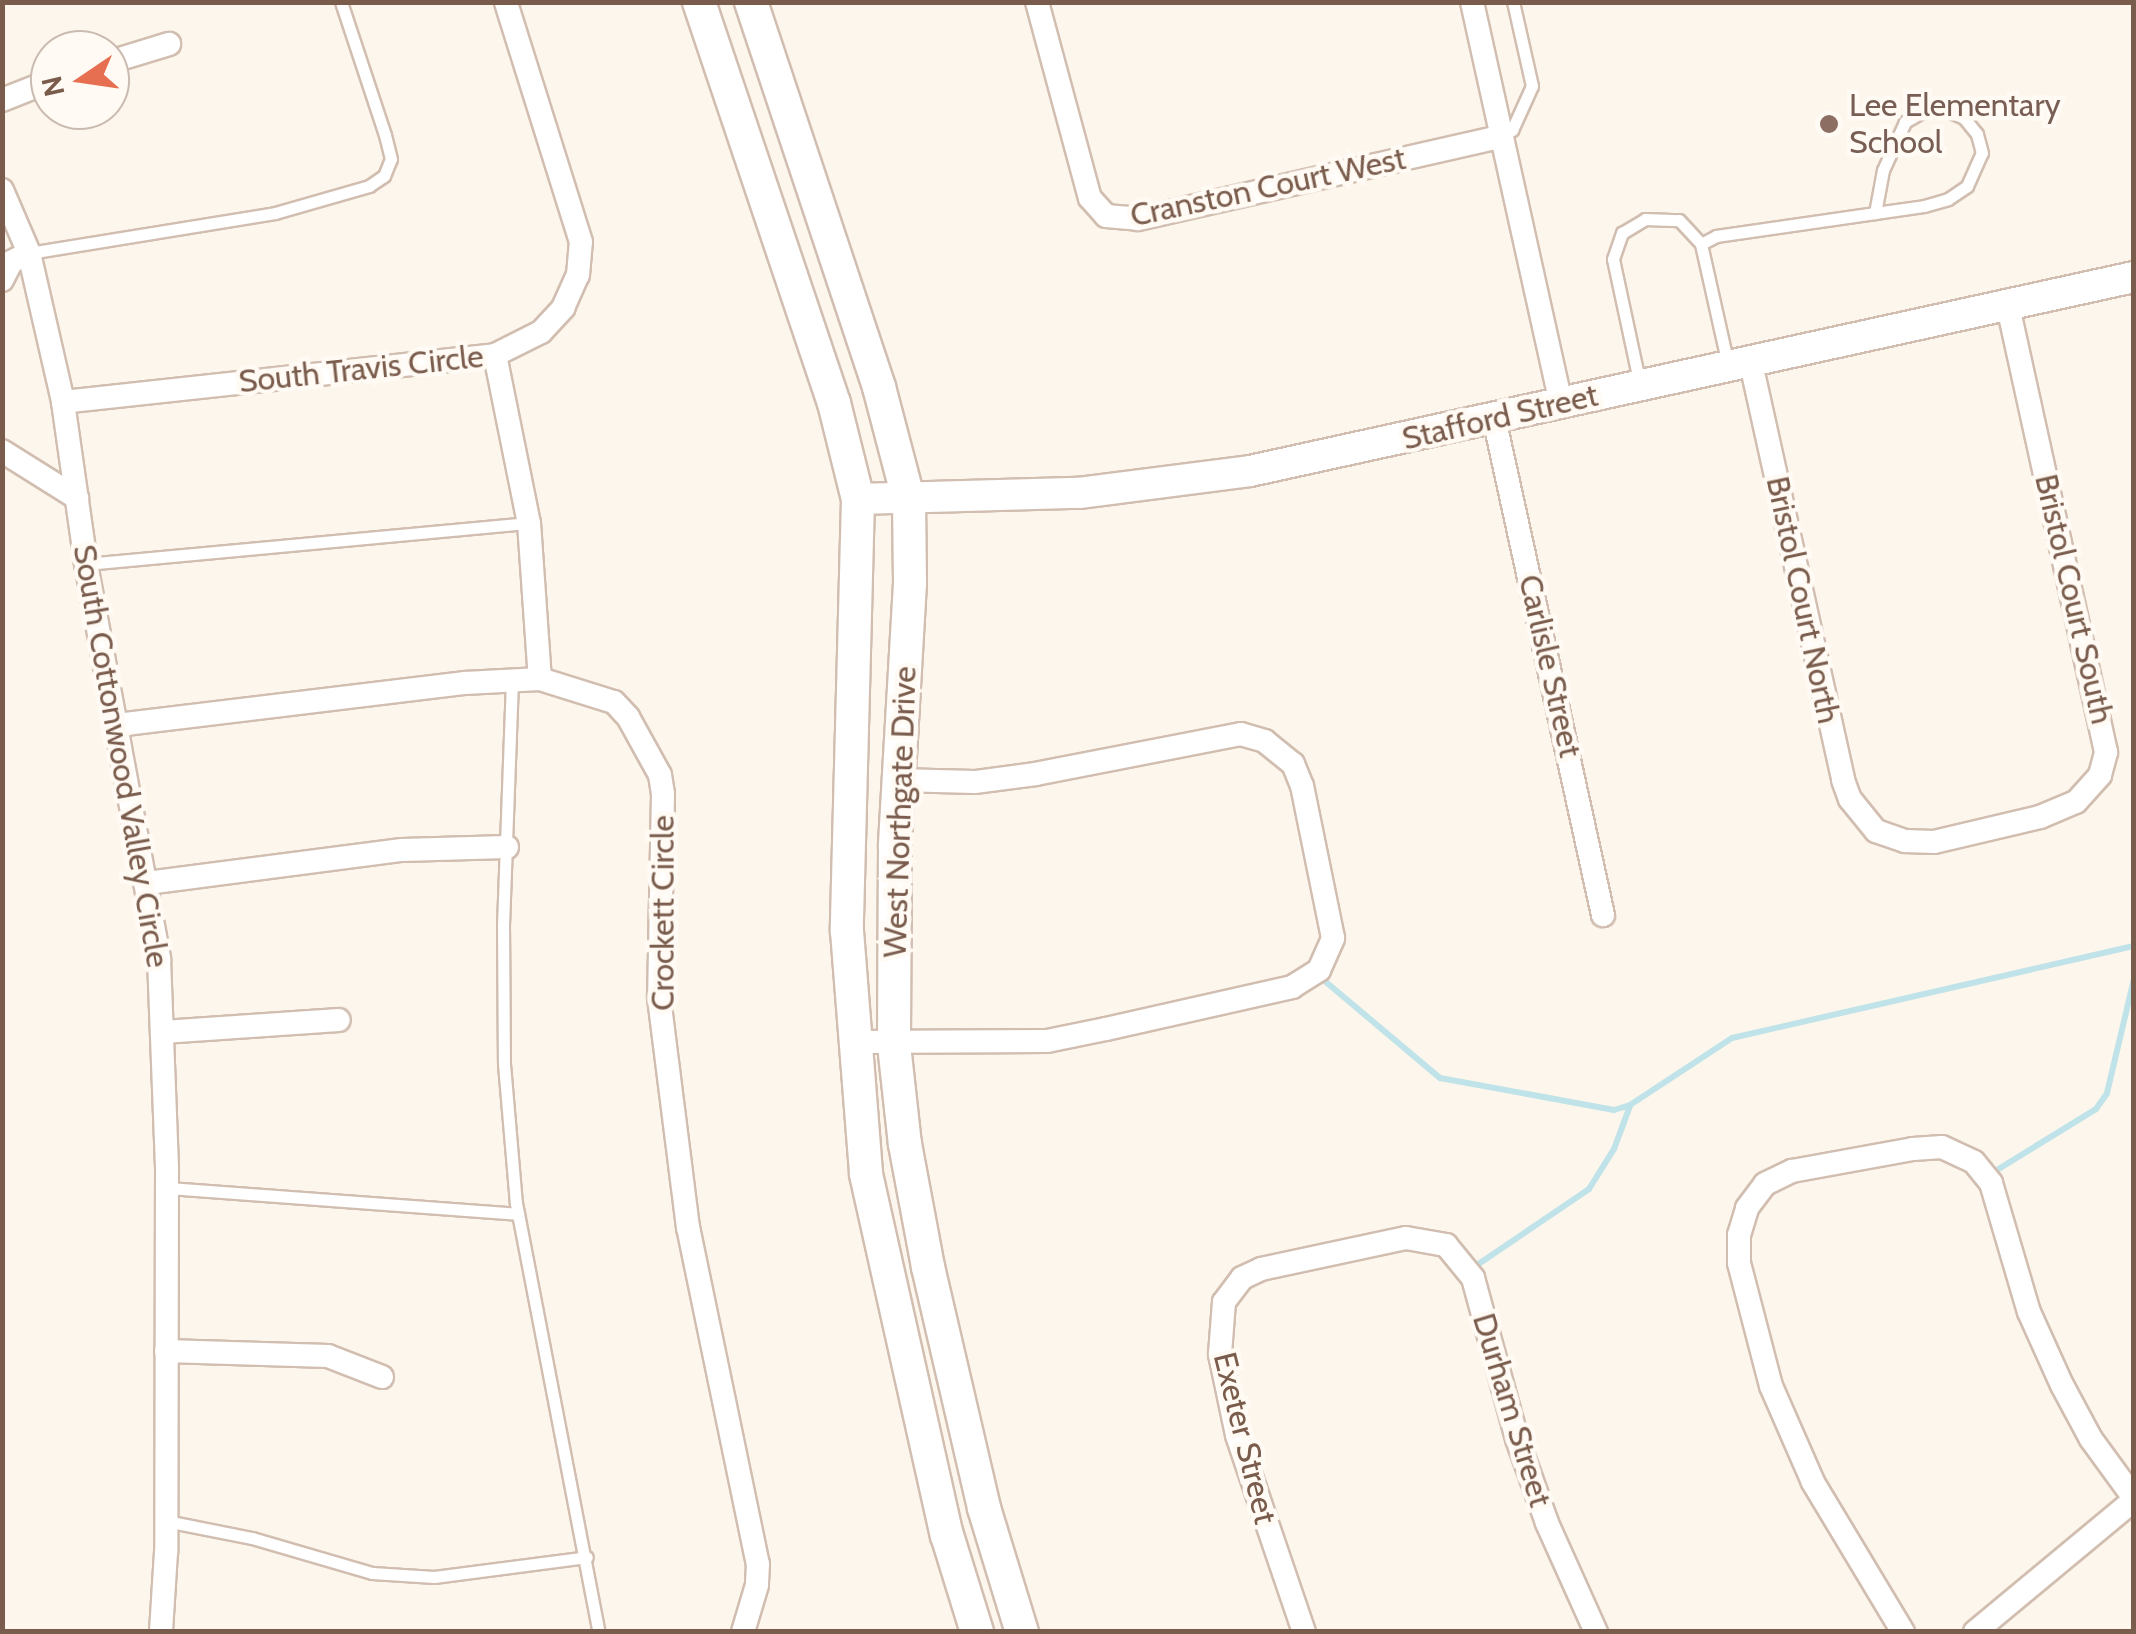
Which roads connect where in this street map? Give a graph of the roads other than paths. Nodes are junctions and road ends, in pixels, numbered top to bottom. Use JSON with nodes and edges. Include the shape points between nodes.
{"nodes":[{"id":1,"x":341,"y":2,"type":"edge"},
{"id":2,"x":506,"y":2,"type":"edge"},
{"id":3,"x":698,"y":2,"type":"edge"},
{"id":4,"x":751,"y":2,"type":"edge"},
{"id":5,"x":1036,"y":2,"type":"edge"},
{"id":6,"x":1472,"y":2,"type":"edge"},
{"id":7,"x":1513,"y":2,"type":"edge"},
{"id":8,"x":168,"y":44,"type":"dead end"},
{"id":9,"x":130,"y":56,"type":"edge"},
{"id":10,"x":30,"y":88,"type":"edge"},
{"id":11,"x":2,"y":100,"type":"edge"},
{"id":12,"x":1502,"y":136,"type":"junction"},
{"id":13,"x":2,"y":190,"type":"edge"},
{"id":14,"x":1875,"y":213,"type":"junction"},
{"id":15,"x":1700,"y":244,"type":"junction"},
{"id":16,"x":29,"y":254,"type":"junction"},
{"id":17,"x":2134,"y":277,"type":"edge"},
{"id":18,"x":2,"y":280,"type":"edge"},
{"id":19,"x":2008,"y":301,"type":"junction"},
{"id":20,"x":495,"y":355,"type":"junction"},
{"id":21,"x":1739,"y":362,"type":"junction"},
{"id":22,"x":1640,"y":384,"type":"junction"},
{"id":23,"x":63,"y":402,"type":"junction"},
{"id":24,"x":1561,"y":403,"type":"junction"},
{"id":25,"x":1494,"y":418,"type":"junction"},
{"id":26,"x":2,"y":451,"type":"edge"},
{"id":27,"x":77,"y":498,"type":"junction"},
{"id":28,"x":858,"y":499,"type":"junction"},
{"id":29,"x":909,"y":501,"type":"junction"},
{"id":30,"x":530,"y":523,"type":"junction"},
{"id":31,"x":86,"y":564,"type":"junction"},
{"id":32,"x":540,"y":678,"type":"junction"},
{"id":33,"x":512,"y":680,"type":"junction"},
{"id":34,"x":117,"y":724,"type":"junction"},
{"id":35,"x":897,"y":780,"type":"junction"},
{"id":36,"x":1876,"y":831,"type":"joint"},
{"id":37,"x":507,"y":847,"type":"junction"},
{"id":38,"x":147,"y":883,"type":"junction"},
{"id":39,"x":1603,"y":915,"type":"dead end"},
{"id":40,"x":339,"y":1020,"type":"dead end"},
{"id":41,"x":163,"y":1032,"type":"junction"},
{"id":42,"x":854,"y":1042,"type":"junction"},
{"id":43,"x":894,"y":1044,"type":"junction"},
{"id":44,"x":167,"y":1188,"type":"junction"},
{"id":45,"x":518,"y":1214,"type":"junction"},
{"id":46,"x":1389,"y":1240,"type":"joint"},
{"id":47,"x":166,"y":1351,"type":"junction"},
{"id":48,"x":382,"y":1377,"type":"dead end"},
{"id":49,"x":2134,"y":1499,"type":"edge"},
{"id":50,"x":166,"y":1522,"type":"junction"},
{"id":51,"x":588,"y":1557,"type":"junction"},
{"id":52,"x":161,"y":1632,"type":"edge"},
{"id":53,"x":599,"y":1632,"type":"edge"},
{"id":54,"x":743,"y":1632,"type":"edge"},
{"id":55,"x":977,"y":1632,"type":"edge"},
{"id":56,"x":1022,"y":1632,"type":"edge"},
{"id":57,"x":1304,"y":1632,"type":"edge"},
{"id":58,"x":1596,"y":1632,"type":"edge"},
{"id":59,"x":1903,"y":1632,"type":"edge"},
{"id":60,"x":1975,"y":1632,"type":"edge"}],
"edges":[{"from":1,"to":16,"type":"lane","via":[[391,159],[384,176],[274,213]]},
{"from":2,"to":20,"type":"street","name":"South Travis Circle","via":[[582,242],[564,308],[541,332]]},
{"from":3,"to":28,"type":"main road","name":"West Northgate Drive","via":[[834,404]]},
{"from":4,"to":29,"type":"main road","name":"West Northgate Drive","via":[[879,388]]},
{"from":5,"to":12,"type":"street","name":"Cranston Court West","via":[[1090,198],[1106,216],[1162,214]]},
{"from":6,"to":12,"type":"street"},
{"from":7,"to":12,"type":"lane","via":[[1532,86],[1520,117]]},
{"from":8,"to":9,"type":"street"},
{"from":10,"to":11,"type":"street"},
{"from":12,"to":24,"type":"street"},
{"from":13,"to":16,"type":"street","name":"South Cottonwood Valley Circle"},
{"from":14,"to":14,"type":"lane","via":[[1924,206],[1967,186],[1982,152],[1964,118],[1946,110],[1905,122],[1883,170]]},
{"from":14,"to":15,"type":"lane","via":[[1716,236]]},
{"from":15,"to":21,"type":"lane"},
{"from":15,"to":22,"type":"lane","via":[[1690,228],[1664,216],[1632,225],[1617,243],[1615,270]]},
{"from":16,"to":18,"type":"street","via":[[12,262]]},
{"from":16,"to":23,"type":"street","name":"South Cottonwood Valley Circle"},
{"from":17,"to":19,"type":"street","name":"Stafford Street"},
{"from":19,"to":21,"type":"street","name":"Stafford Street"},
{"from":19,"to":36,"type":"street","name":"Bristol Court South","via":[[2106,752],[2090,790],[2040,817],[1934,842]]},
{"from":20,"to":23,"type":"street","name":"South Travis Circle"},
{"from":20,"to":30,"type":"street"},
{"from":21,"to":22,"type":"street","name":"Stafford Street"},
{"from":21,"to":36,"type":"street","name":"Bristol Court North","via":[[1843,780]]},
{"from":22,"to":24,"type":"street","name":"Stafford Street"},
{"from":23,"to":27,"type":"street","name":"South Cottonwood Valley Circle"},
{"from":24,"to":25,"type":"street","name":"Stafford Street"},
{"from":25,"to":29,"type":"street","name":"Stafford Street","via":[[1168,483]]},
{"from":25,"to":39,"type":"street","name":"Carlisle Street"},
{"from":26,"to":27,"type":"street"},
{"from":27,"to":31,"type":"street","name":"South Cottonwood Valley Circle"},
{"from":28,"to":29,"type":"street","name":"Stafford Street"},
{"from":28,"to":42,"type":"main road","name":"West Northgate Drive","via":[[848,857]]},
{"from":29,"to":35,"type":"main road","name":"West Northgate Drive"},
{"from":30,"to":31,"type":"lane"},
{"from":30,"to":32,"type":"street"},
{"from":31,"to":34,"type":"street","name":"South Cottonwood Valley Circle"},
{"from":32,"to":33,"type":"street","name":"Crockett Circle"},
{"from":32,"to":54,"type":"street","name":"Crockett Circle","via":[[614,702],[660,776],[661,1016],[688,1227],[758,1564]]},
{"from":33,"to":34,"type":"street","name":"Crockett Circle"},
{"from":33,"to":37,"type":"lane"},
{"from":34,"to":38,"type":"street","name":"South Cottonwood Valley Circle"},
{"from":35,"to":43,"type":"main road","name":"West Northgate Drive"},
{"from":35,"to":43,"type":"street","via":[[975,782],[1036,774],[1242,734],[1280,750],[1293,764],[1318,850],[1333,938],[1309,979],[1046,1041]]},
{"from":37,"to":38,"type":"street","via":[[402,850]]},
{"from":37,"to":45,"type":"lane","via":[[504,1064]]},
{"from":38,"to":41,"type":"street","name":"South Cottonwood Valley Circle"},
{"from":40,"to":41,"type":"street"},
{"from":41,"to":44,"type":"street","name":"South Cottonwood Valley Circle"},
{"from":42,"to":43,"type":"street"},
{"from":42,"to":55,"type":"main road","name":"West Northgate Drive","via":[[866,1174],[947,1534]]},
{"from":43,"to":56,"type":"main road","name":"West Northgate Drive","via":[[928,1267],[984,1508]]},
{"from":44,"to":45,"type":"lane"},
{"from":44,"to":47,"type":"street","name":"South Cottonwood Valley Circle"},
{"from":45,"to":51,"type":"lane"},
{"from":46,"to":57,"type":"street","name":"Exeter Street","via":[[1261,1269],[1242,1278],[1224,1302],[1220,1354],[1237,1435]]},
{"from":46,"to":58,"type":"street","name":"Durham Street","via":[[1446,1245],[1473,1278],[1546,1523]]},
{"from":47,"to":48,"type":"street","via":[[328,1356]]},
{"from":47,"to":50,"type":"street","name":"South Cottonwood Valley Circle"},
{"from":49,"to":59,"type":"street","via":[[2062,1385],[2029,1312],[1991,1183],[1974,1162],[1942,1147],[1913,1148],[1792,1171],[1765,1184],[1747,1208],[1738,1264],[1770,1386],[1813,1482]]},
{"from":49,"to":60,"type":"street"},
{"from":50,"to":51,"type":"lane","via":[[252,1538],[372,1573],[434,1577]]},
{"from":50,"to":52,"type":"street","name":"South Cottonwood Valley Circle"},
{"from":51,"to":53,"type":"lane"}]}
